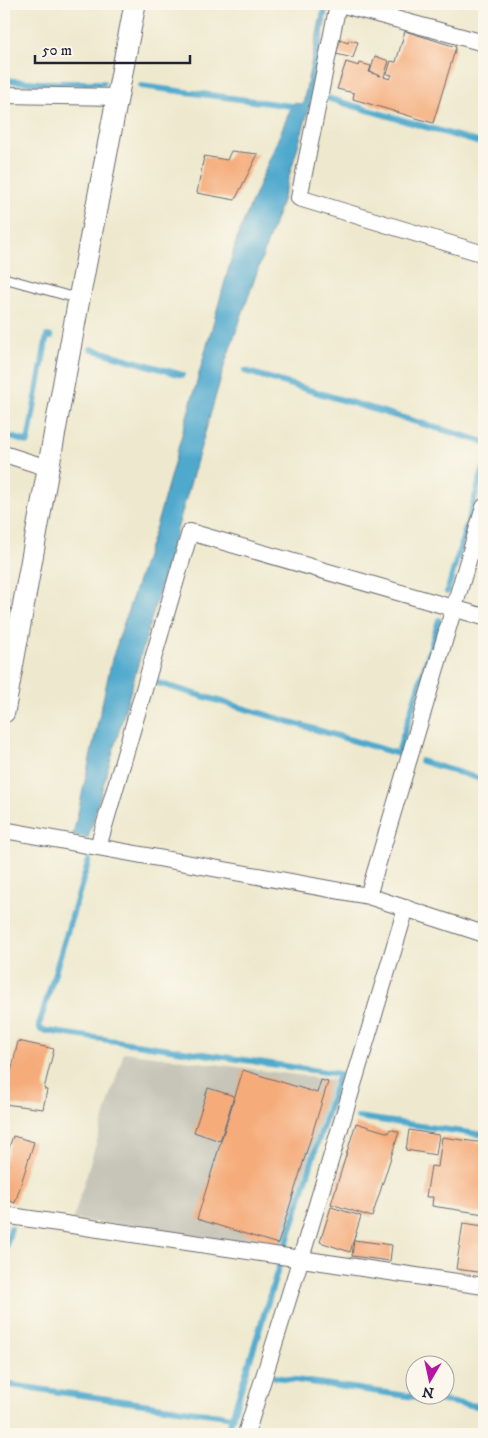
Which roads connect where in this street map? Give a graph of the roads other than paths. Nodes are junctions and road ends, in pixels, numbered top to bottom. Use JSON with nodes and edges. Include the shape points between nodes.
{"nodes":[{"id":1,"x":135,"y":4,"type":"edge"},
{"id":2,"x":339,"y":4,"type":"edge"},
{"id":3,"x":484,"y":43,"type":"edge"},
{"id":4,"x":4,"y":95,"type":"edge"},
{"id":5,"x":118,"y":97,"type":"junction"},
{"id":6,"x":484,"y":254,"type":"edge"},
{"id":7,"x":4,"y":278,"type":"edge"},
{"id":8,"x":79,"y":300,"type":"junction"},
{"id":9,"x":4,"y":454,"type":"edge"},
{"id":10,"x":48,"y":468,"type":"junction"},
{"id":11,"x":484,"y":507,"type":"edge"},
{"id":12,"x":455,"y":608,"type":"junction"},
{"id":13,"x":484,"y":617,"type":"edge"},
{"id":14,"x":4,"y":712,"type":"edge"},
{"id":15,"x":4,"y":830,"type":"edge"},
{"id":16,"x":98,"y":847,"type":"junction"},
{"id":17,"x":368,"y":896,"type":"junction"},
{"id":18,"x":406,"y":908,"type":"junction"},
{"id":19,"x":484,"y":934,"type":"edge"},
{"id":20,"x":4,"y":1215,"type":"edge"},
{"id":21,"x":302,"y":1258,"type":"junction"},
{"id":22,"x":484,"y":1286,"type":"edge"},
{"id":23,"x":246,"y":1434,"type":"edge"}],
"edges":[{"from":1,"to":5,"type":"street"},
{"from":2,"to":3,"type":"street"},
{"from":2,"to":6,"type":"street","via":[[299,198]]},
{"from":4,"to":5,"type":"street"},
{"from":5,"to":8,"type":"street"},
{"from":7,"to":8,"type":"lane"},
{"from":8,"to":10,"type":"street"},
{"from":9,"to":10,"type":"street"},
{"from":10,"to":14,"type":"street"},
{"from":11,"to":12,"type":"street"},
{"from":12,"to":13,"type":"street"},
{"from":12,"to":16,"type":"street","via":[[190,532]]},
{"from":12,"to":17,"type":"street"},
{"from":15,"to":16,"type":"street"},
{"from":16,"to":17,"type":"street"},
{"from":17,"to":18,"type":"street"},
{"from":18,"to":19,"type":"street"},
{"from":18,"to":21,"type":"street"},
{"from":20,"to":21,"type":"street"},
{"from":21,"to":22,"type":"street"},
{"from":21,"to":23,"type":"street"}]}
